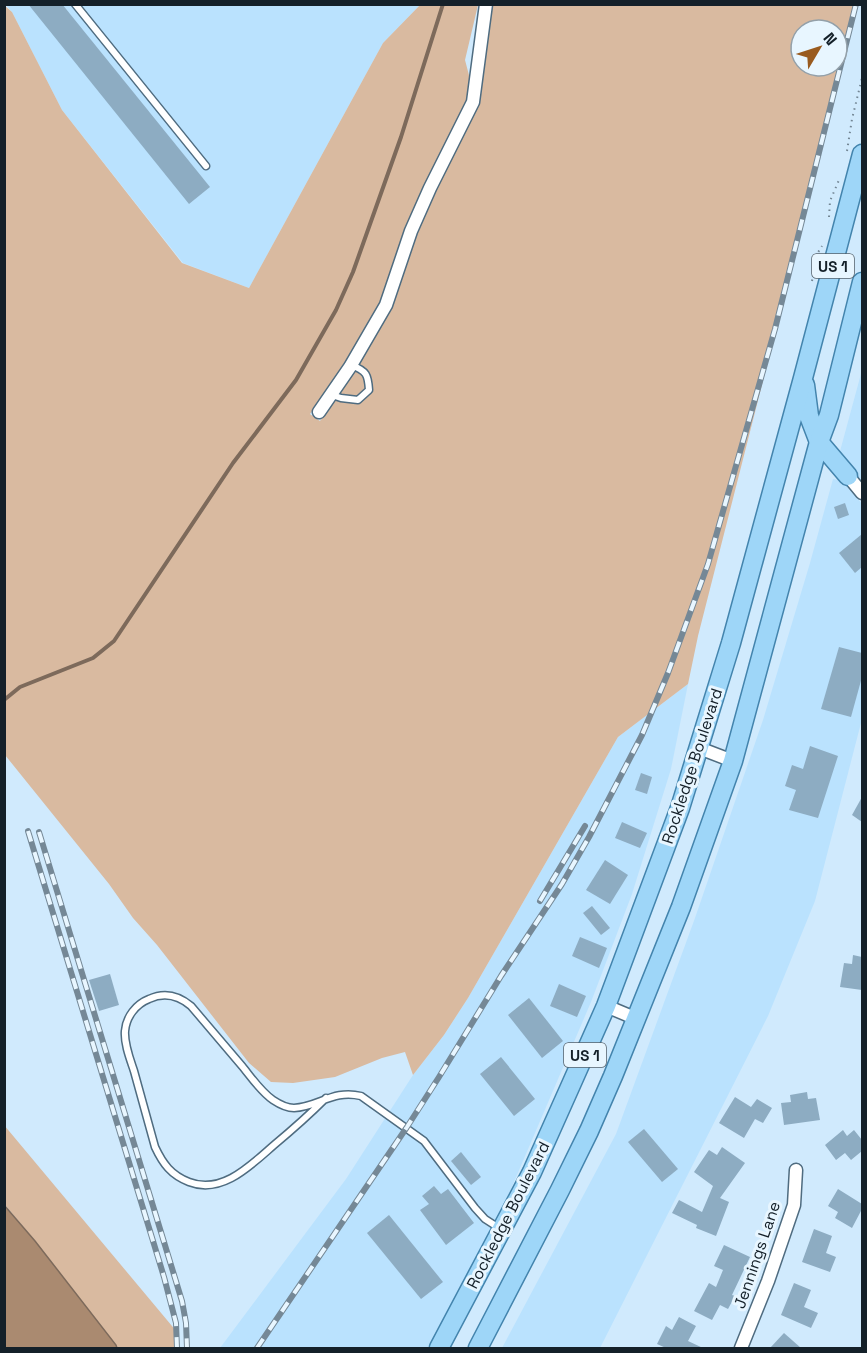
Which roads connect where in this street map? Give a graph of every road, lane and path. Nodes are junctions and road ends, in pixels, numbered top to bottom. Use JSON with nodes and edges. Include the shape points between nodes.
{"nodes":[{"id":1,"x":75,"y":4,"type":"edge"},
{"id":2,"x":486,"y":4,"type":"edge"},
{"id":3,"x":862,"y":154,"type":"edge"},
{"id":4,"x":207,"y":166,"type":"dead end"},
{"id":5,"x":862,"y":282,"type":"edge"},
{"id":6,"x":351,"y":365,"type":"junction"},
{"id":7,"x":803,"y":378,"type":"junction"},
{"id":8,"x":331,"y":394,"type":"junction"},
{"id":9,"x":319,"y":412,"type":"dead end"},
{"id":10,"x":819,"y":442,"type":"junction"},
{"id":11,"x":782,"y":453,"type":"junction"},
{"id":12,"x":813,"y":465,"type":"junction"},
{"id":13,"x":848,"y":476,"type":"junction"},
{"id":14,"x":806,"y":491,"type":"junction"},
{"id":15,"x":862,"y":493,"type":"edge"},
{"id":16,"x":699,"y":748,"type":"junction"},
{"id":17,"x":733,"y":761,"type":"junction"},
{"id":18,"x":606,"y":1006,"type":"junction"},
{"id":19,"x":637,"y":1019,"type":"junction"},
{"id":20,"x":326,"y":1098,"type":"junction"},
{"id":21,"x":796,"y":1170,"type":"dead end"},
{"id":22,"x":502,"y":1230,"type":"junction"},
{"id":23,"x":439,"y":1348,"type":"edge"},
{"id":24,"x":478,"y":1348,"type":"edge"},
{"id":25,"x":741,"y":1348,"type":"edge"}],
"edges":[{"from":1,"to":4,"type":"lane"},
{"from":2,"to":6,"type":"street","via":[[473,102],[416,220],[386,305]]},
{"from":3,"to":7,"type":"main road","name":"Rockledge Boulevard","number":"US 1"},
{"from":5,"to":10,"type":"main road","name":"Rockledge Boulevard","number":"US 1"},
{"from":6,"to":8,"type":"street"},
{"from":6,"to":8,"type":"lane","via":[[368,377],[369,390],[358,400]]},
{"from":7,"to":10,"type":"main road","via":[[809,416]]},
{"from":7,"to":11,"type":"main road","name":"Rockledge Boulevard","number":"US 1"},
{"from":8,"to":9,"type":"street"},
{"from":10,"to":12,"type":"main road","name":"Rockledge Boulevard","number":"US 1"},
{"from":10,"to":13,"type":"main road"},
{"from":11,"to":12,"type":"main road"},
{"from":11,"to":16,"type":"main road","name":"Rockledge Boulevard","number":"US 1"},
{"from":12,"to":14,"type":"main road","name":"Rockledge Boulevard","number":"US 1"},
{"from":13,"to":14,"type":"main road","via":[[827,473]]},
{"from":13,"to":15,"type":"street"},
{"from":14,"to":17,"type":"main road","name":"Rockledge Boulevard","number":"US 1"},
{"from":16,"to":17,"type":"street"},
{"from":16,"to":18,"type":"main road","name":"Rockledge Boulevard","number":"US 1"},
{"from":17,"to":19,"type":"main road","name":"Rockledge Boulevard","number":"US 1"},
{"from":18,"to":19,"type":"street"},
{"from":18,"to":22,"type":"main road","name":"Rockledge Boulevard","number":"US 1"},
{"from":19,"to":24,"type":"main road","name":"Rockledge Boulevard","number":"US 1","via":[[561,1190]]},
{"from":20,"to":20,"type":"lane","via":[[294,1108],[271,1099],[183,999],[158,996],[137,1006],[130,1016],[125,1031],[128,1049],[155,1147],[170,1172],[182,1179],[208,1186],[230,1179]]},
{"from":20,"to":22,"type":"lane","via":[[351,1093],[361,1096],[424,1141],[485,1219]]},
{"from":21,"to":25,"type":"street","name":"Jennings Lane","via":[[794,1205]]},
{"from":22,"to":23,"type":"main road","name":"Rockledge Boulevard","number":"US 1"}]}
